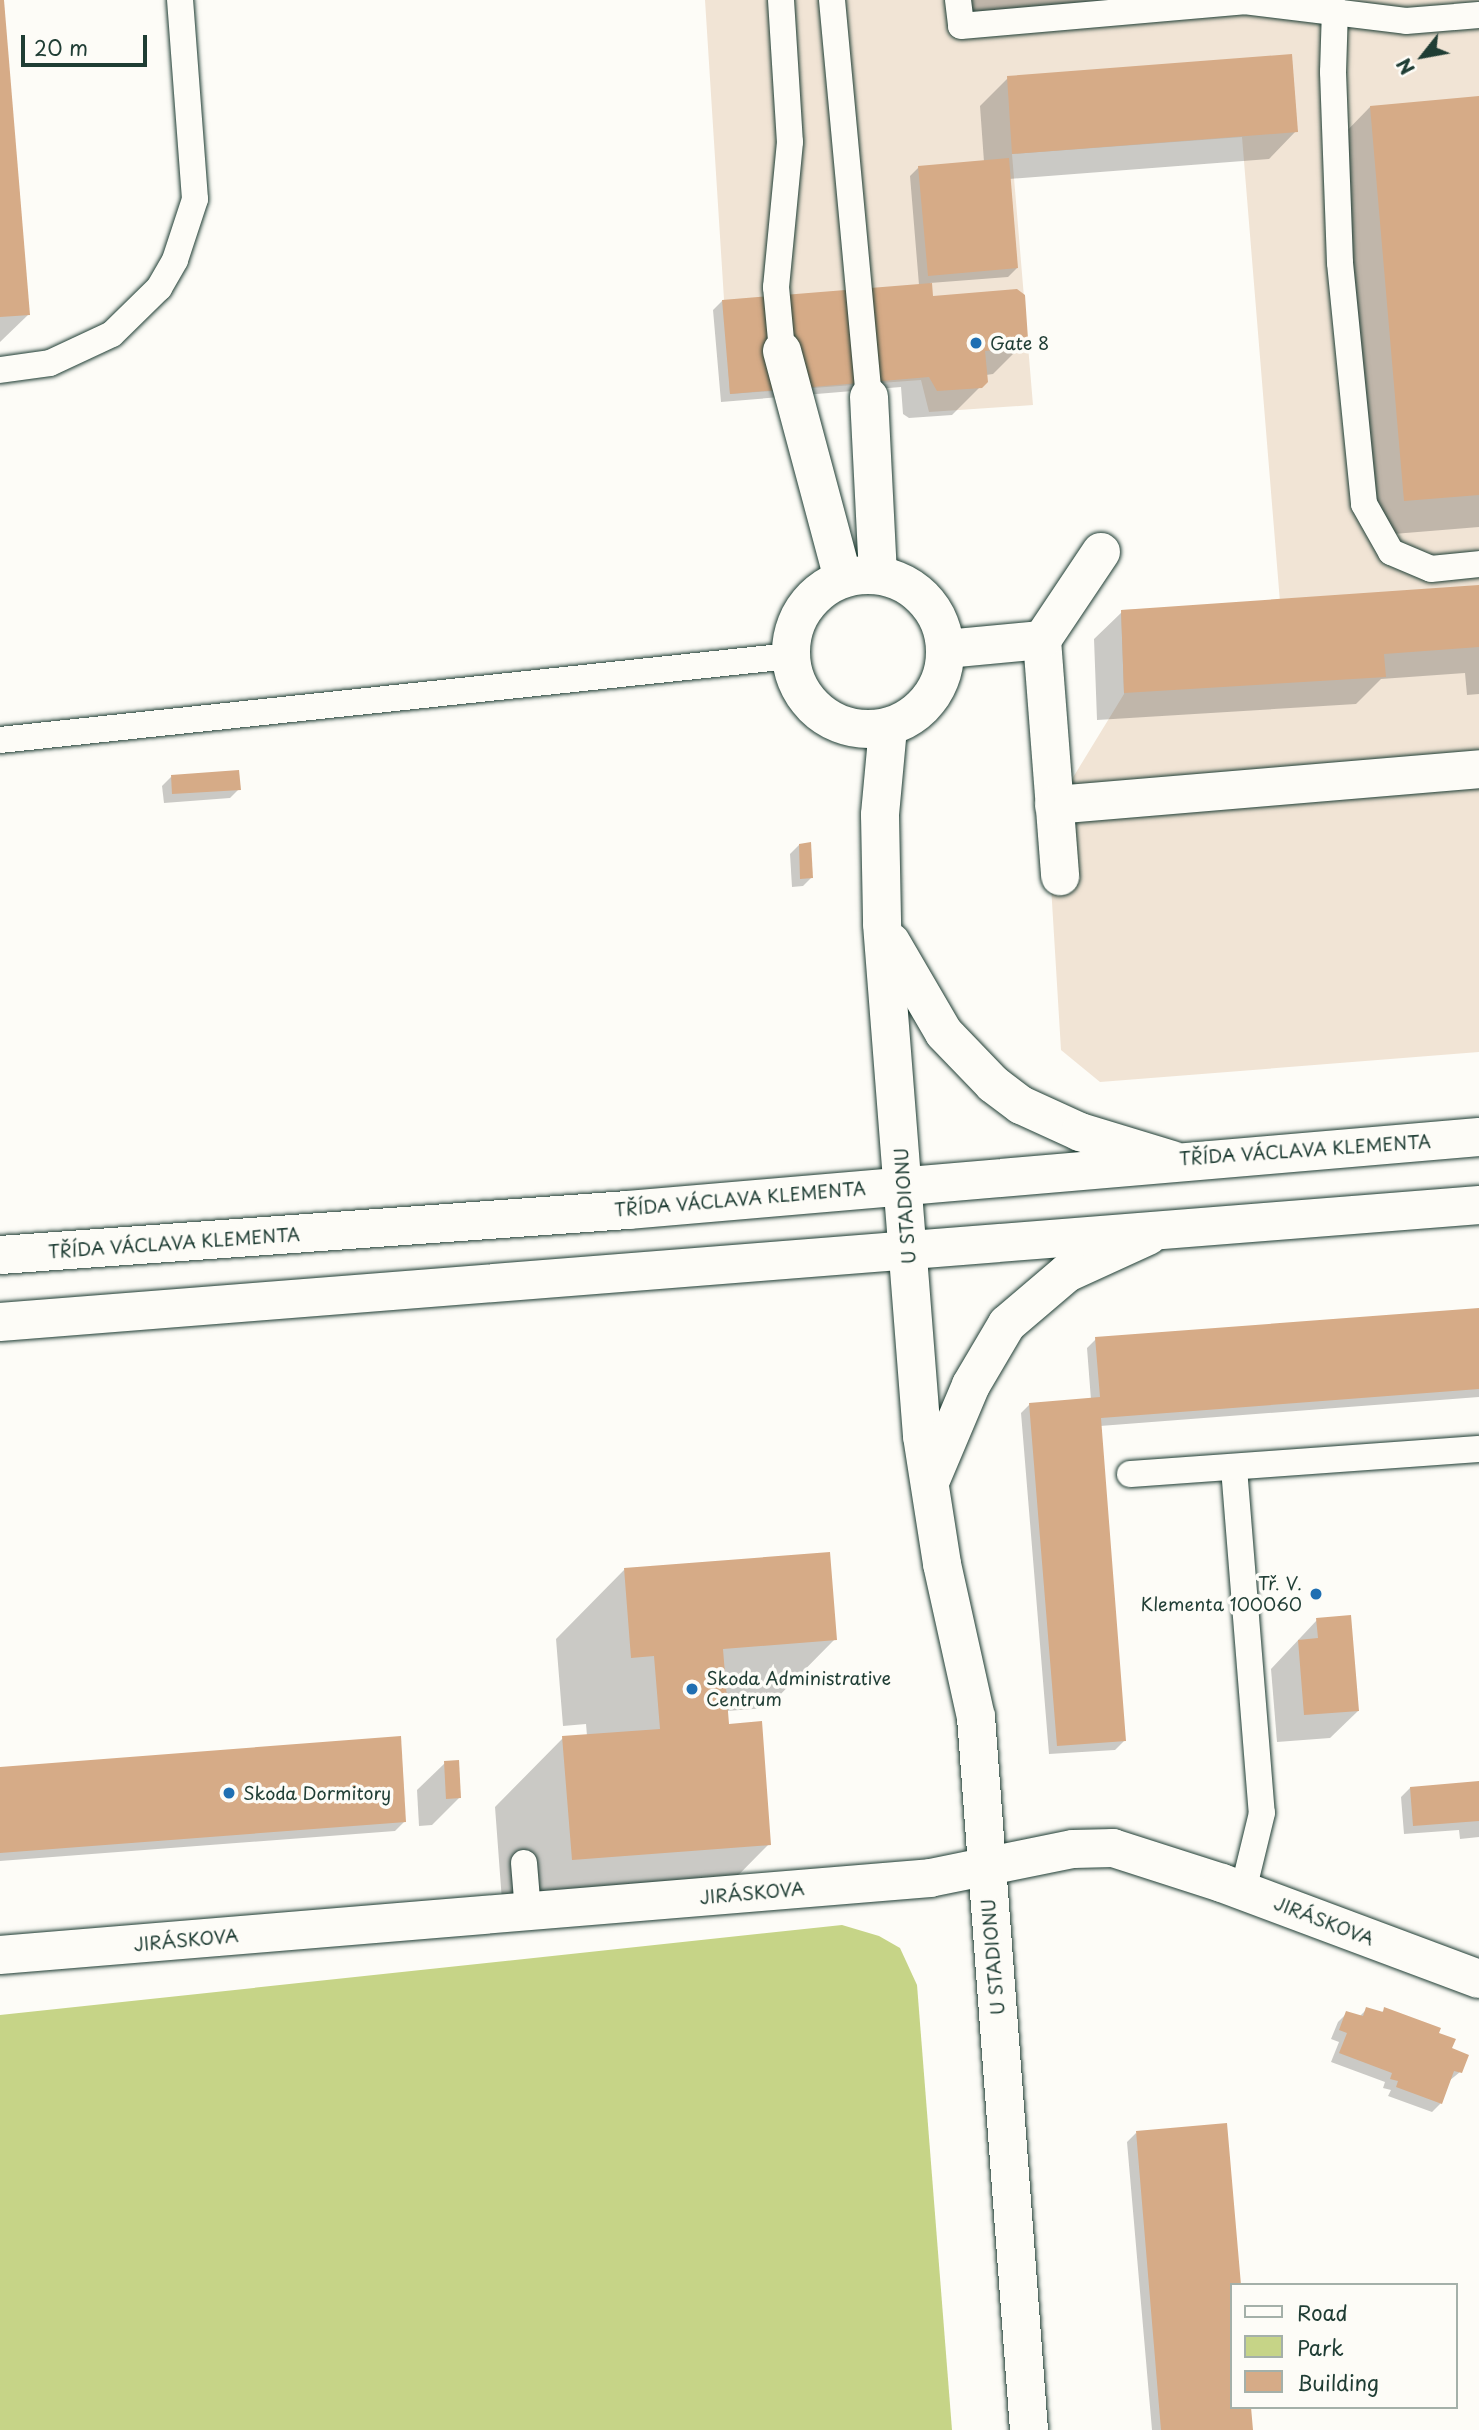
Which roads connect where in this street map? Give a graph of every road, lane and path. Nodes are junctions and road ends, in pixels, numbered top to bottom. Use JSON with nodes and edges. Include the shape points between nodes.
{"nodes":[{"id":1,"x":180,"y":0,"type":"edge"},
{"id":2,"x":781,"y":0,"type":"edge"},
{"id":3,"x":832,"y":0,"type":"edge"},
{"id":4,"x":958,"y":0,"type":"edge"},
{"id":5,"x":1335,"y":9,"type":"junction"},
{"id":6,"x":1479,"y":15,"type":"edge"},
{"id":7,"x":782,"y":351,"type":"joint"},
{"id":8,"x":0,"y":370,"type":"edge"},
{"id":9,"x":869,"y":397,"type":"joint"},
{"id":10,"x":1101,"y":552,"type":"dead end"},
{"id":11,"x":1479,"y":564,"type":"edge"},
{"id":12,"x":860,"y":576,"type":"junction"},
{"id":13,"x":1042,"y":640,"type":"junction"},
{"id":14,"x":946,"y":649,"type":"junction"},
{"id":15,"x":790,"y":656,"type":"junction"},
{"id":16,"x":888,"y":728,"type":"junction"},
{"id":17,"x":0,"y":740,"type":"edge"},
{"id":18,"x":1479,"y":769,"type":"edge"},
{"id":19,"x":1054,"y":805,"type":"junction"},
{"id":20,"x":1060,"y":876,"type":"dead end"},
{"id":21,"x":881,"y":924,"type":"junction"},
{"id":22,"x":1479,"y":1137,"type":"edge"},
{"id":23,"x":1172,"y":1160,"type":"junction"},
{"id":24,"x":903,"y":1185,"type":"junction"},
{"id":25,"x":1479,"y":1205,"type":"edge"},
{"id":26,"x":1168,"y":1230,"type":"junction"},
{"id":27,"x":908,"y":1251,"type":"junction"},
{"id":28,"x":0,"y":1255,"type":"edge"},
{"id":29,"x":0,"y":1322,"type":"edge"},
{"id":30,"x":1479,"y":1449,"type":"edge"},
{"id":31,"x":1234,"y":1468,"type":"junction"},
{"id":32,"x":1130,"y":1474,"type":"dead end"},
{"id":33,"x":928,"y":1488,"type":"junction"},
{"id":34,"x":524,"y":1863,"type":"dead end"},
{"id":35,"x":985,"y":1865,"type":"junction"},
{"id":36,"x":1243,"y":1891,"type":"junction"},
{"id":37,"x":528,"y":1912,"type":"junction"},
{"id":38,"x":0,"y":1955,"type":"edge"},
{"id":39,"x":1479,"y":1979,"type":"edge"},
{"id":40,"x":1029,"y":2430,"type":"edge"}],
"edges":[{"from":1,"to":8,"type":"lane","via":[[195,199],[175,260],[159,288],[112,334],[50,363]]},
{"from":2,"to":7,"type":"lane","via":[[790,142],[776,287]]},
{"from":3,"to":9,"type":"lane"},
{"from":4,"to":5,"type":"lane","via":[[961,26],[1244,1]]},
{"from":5,"to":6,"type":"lane","via":[[1406,21]]},
{"from":5,"to":11,"type":"lane","via":[[1340,263],[1364,504],[1391,552],[1431,569]]},
{"from":7,"to":12,"type":"street"},
{"from":9,"to":12,"type":"street","via":[[876,507]]},
{"from":10,"to":13,"type":"street"},
{"from":12,"to":14,"type":"street","via":[[918,592],[933,608]]},
{"from":12,"to":15,"type":"street","via":[[820,590],[803,608],[793,631]]},
{"from":13,"to":14,"type":"street"},
{"from":13,"to":19,"type":"street"},
{"from":14,"to":16,"type":"street","via":[[939,684],[919,711]]},
{"from":15,"to":16,"type":"street","via":[[796,683],[811,706],[834,722],[860,730]]},
{"from":15,"to":17,"type":"lane"},
{"from":16,"to":21,"type":"street","name":"U STADIONU","via":[[880,815]]},
{"from":18,"to":19,"type":"street"},
{"from":19,"to":20,"type":"street"},
{"from":21,"to":23,"type":"street","name":"U STADIONU","via":[[944,1033],[993,1084],[1021,1105],[1080,1132]]},
{"from":21,"to":24,"type":"street","name":"U STADIONU"},
{"from":22,"to":23,"type":"street","name":"TŘÍDA VÁCLAVA KLEMENTA"},
{"from":23,"to":24,"type":"street","name":"TŘÍDA VÁCLAVA KLEMENTA"},
{"from":24,"to":27,"type":"street","name":"U STADIONU"},
{"from":24,"to":28,"type":"street","name":"TŘÍDA VÁCLAVA KLEMENTA","via":[[628,1210]]},
{"from":25,"to":26,"type":"street"},
{"from":26,"to":27,"type":"street"},
{"from":26,"to":33,"type":"street","via":[[1110,1250],[1067,1273],[1007,1324],[971,1385]]},
{"from":27,"to":29,"type":"street"},
{"from":27,"to":33,"type":"street","name":"U STADIONU"},
{"from":30,"to":31,"type":"lane"},
{"from":31,"to":32,"type":"lane"},
{"from":31,"to":36,"type":"lane","via":[[1262,1813]]},
{"from":33,"to":35,"type":"street","name":"U STADIONU","via":[[976,1717]]},
{"from":34,"to":37,"type":"lane"},
{"from":35,"to":36,"type":"street","name":"JIRÁSKOVA","via":[[1073,1849],[1113,1848]]},
{"from":35,"to":37,"type":"street","name":"JIRÁSKOVA","via":[[930,1878]]},
{"from":35,"to":40,"type":"street","name":"U STADIONU"},
{"from":36,"to":39,"type":"street","name":"JIRÁSKOVA"},
{"from":37,"to":38,"type":"street","name":"JIRÁSKOVA"}]}
